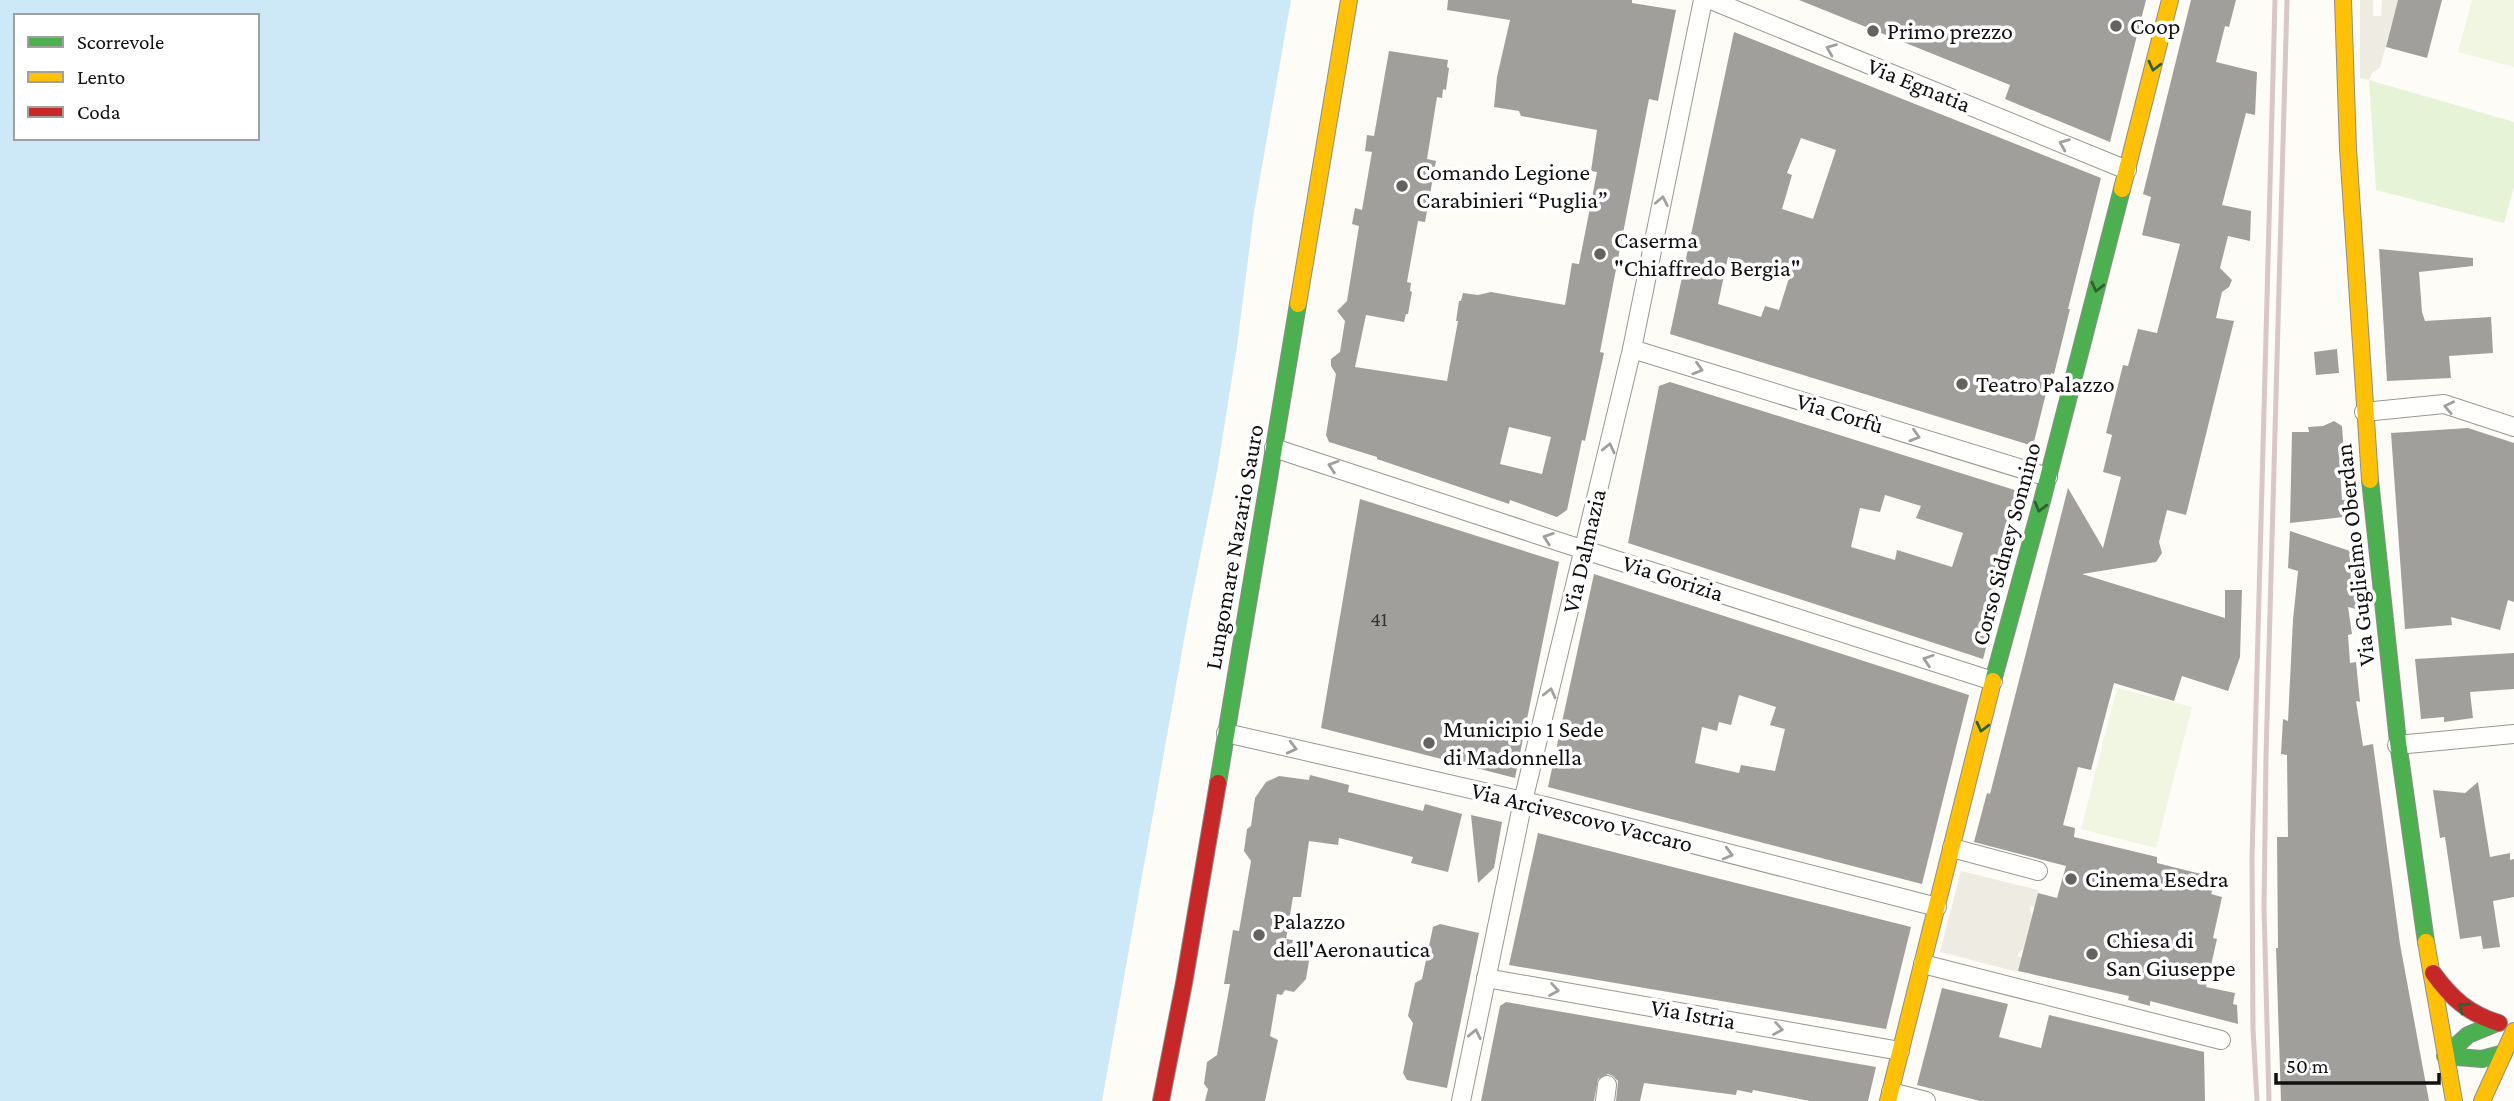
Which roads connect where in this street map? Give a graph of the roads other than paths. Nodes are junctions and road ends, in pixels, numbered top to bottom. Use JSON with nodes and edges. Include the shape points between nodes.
{"nodes":[{"id":1,"x":1349,"y":0,"type":"edge"},
{"id":2,"x":1703,"y":0,"type":"edge"},
{"id":3,"x":1711,"y":0,"type":"edge"},
{"id":4,"x":2170,"y":0,"type":"edge"},
{"id":5,"x":2343,"y":0,"type":"edge"},
{"id":6,"x":2127,"y":170,"type":"junction"},
{"id":7,"x":1632,"y":349,"type":"junction"},
{"id":8,"x":2364,"y":412,"type":"junction"},
{"id":9,"x":2514,"y":427,"type":"edge"},
{"id":10,"x":1274,"y":448,"type":"junction"},
{"id":11,"x":2048,"y":477,"type":"junction"},
{"id":12,"x":1585,"y":550,"type":"junction"},
{"id":13,"x":1993,"y":681,"type":"junction"},
{"id":14,"x":1226,"y":733,"type":"junction"},
{"id":15,"x":2514,"y":734,"type":"edge"},
{"id":16,"x":2397,"y":744,"type":"junction"},
{"id":17,"x":1523,"y":801,"type":"junction"},
{"id":18,"x":1952,"y":848,"type":"junction"},
{"id":19,"x":2038,"y":871,"type":"dead end"},
{"id":20,"x":1937,"y":908,"type":"junction"},
{"id":21,"x":1923,"y":964,"type":"junction"},
{"id":22,"x":2428,"y":965,"type":"junction"},
{"id":23,"x":1486,"y":978,"type":"junction"},
{"id":24,"x":2497,"y":1023,"type":"junction"},
{"id":25,"x":2514,"y":1024,"type":"edge"},
{"id":26,"x":2514,"y":1031,"type":"edge"},
{"id":27,"x":2221,"y":1040,"type":"dead end"},
{"id":28,"x":1900,"y":1051,"type":"junction"},
{"id":29,"x":2504,"y":1053,"type":"junction"},
{"id":30,"x":2445,"y":1056,"type":"junction"},
{"id":31,"x":1890,"y":1096,"type":"edge"},
{"id":32,"x":1161,"y":1101,"type":"edge"},
{"id":33,"x":1461,"y":1101,"type":"edge"},
{"id":34,"x":1926,"y":1101,"type":"edge"},
{"id":35,"x":2454,"y":1101,"type":"edge"},
{"id":36,"x":2482,"y":1101,"type":"edge"}],
"edges":[{"from":1,"to":10,"type":"main road","name":"Lungomare Nazario Sauro"},
{"from":7,"to":2,"type":"street","name":"Via Dalmazia","one_way":true},
{"from":6,"to":3,"type":"street","name":"Via Egnatia","one_way":true},
{"from":4,"to":6,"type":"main road","name":"Corso Sidney Sonnino","one_way":true},
{"from":5,"to":8,"type":"main road","name":"Via Guglielmo Oberdan","via":[[2343,75]]},
{"from":6,"to":11,"type":"main road","name":"Corso Sidney Sonnino","one_way":true},
{"from":7,"to":11,"type":"street","name":"Via Corfù","one_way":true},
{"from":12,"to":7,"type":"street","name":"Via Dalmazia","one_way":true},
{"from":9,"to":8,"type":"street","one_way":true,"via":[[2444,404]]},
{"from":8,"to":16,"type":"main road","name":"Via Guglielmo Oberdan"},
{"from":12,"to":10,"type":"street","name":"Via Gorizia","one_way":true},
{"from":10,"to":14,"type":"main road","name":"Lungomare Nazario Sauro"},
{"from":11,"to":13,"type":"main road","name":"Corso Sidney Sonnino","one_way":true},
{"from":13,"to":12,"type":"street","name":"Via Gorizia","one_way":true},
{"from":17,"to":12,"type":"street","name":"Via Dalmazia","one_way":true},
{"from":13,"to":18,"type":"main road","name":"Corso Sidney Sonnino","one_way":true},
{"from":14,"to":17,"type":"street","name":"Via Arcivescovo Vaccaro","one_way":true},
{"from":14,"to":32,"type":"main road","name":"Lungomare Nazario Sauro"},
{"from":15,"to":16,"type":"street"},
{"from":16,"to":22,"type":"main road","name":"Via Guglielmo Oberdan"},
{"from":17,"to":20,"type":"street","name":"Via Arcivescovo Vaccaro","one_way":true},
{"from":17,"to":23,"type":"street","name":"Via Dalmazia"},
{"from":18,"to":19,"type":"street"},
{"from":18,"to":20,"type":"main road","name":"Corso Sidney Sonnino"},
{"from":20,"to":21,"type":"main road","name":"Corso Sidney Sonnino"},
{"from":21,"to":27,"type":"street"},
{"from":21,"to":28,"type":"main road","name":"Corso Sidney Sonnino"},
{"from":24,"to":22,"type":"main road","one_way":true,"via":[[2465,1011]]},
{"from":22,"to":30,"type":"main road","name":"Via Guglielmo Oberdan"},
{"from":23,"to":28,"type":"street","name":"Via Istria","one_way":true},
{"from":33,"to":23,"type":"street","name":"Via Dalmazia","one_way":true},
{"from":24,"to":25,"type":"main road"},
{"from":24,"to":30,"type":"main road","via":[[2456,1041]]},
{"from":26,"to":29,"type":"main road"},
{"from":28,"to":31,"type":"main road","name":"Corso Sidney Sonnino"},
{"from":29,"to":30,"type":"main road","via":[[2472,1061]]},
{"from":29,"to":36,"type":"main road"},
{"from":30,"to":35,"type":"main road","name":"Via Guglielmo Oberdan"},
{"from":31,"to":34,"type":"street"}]}
